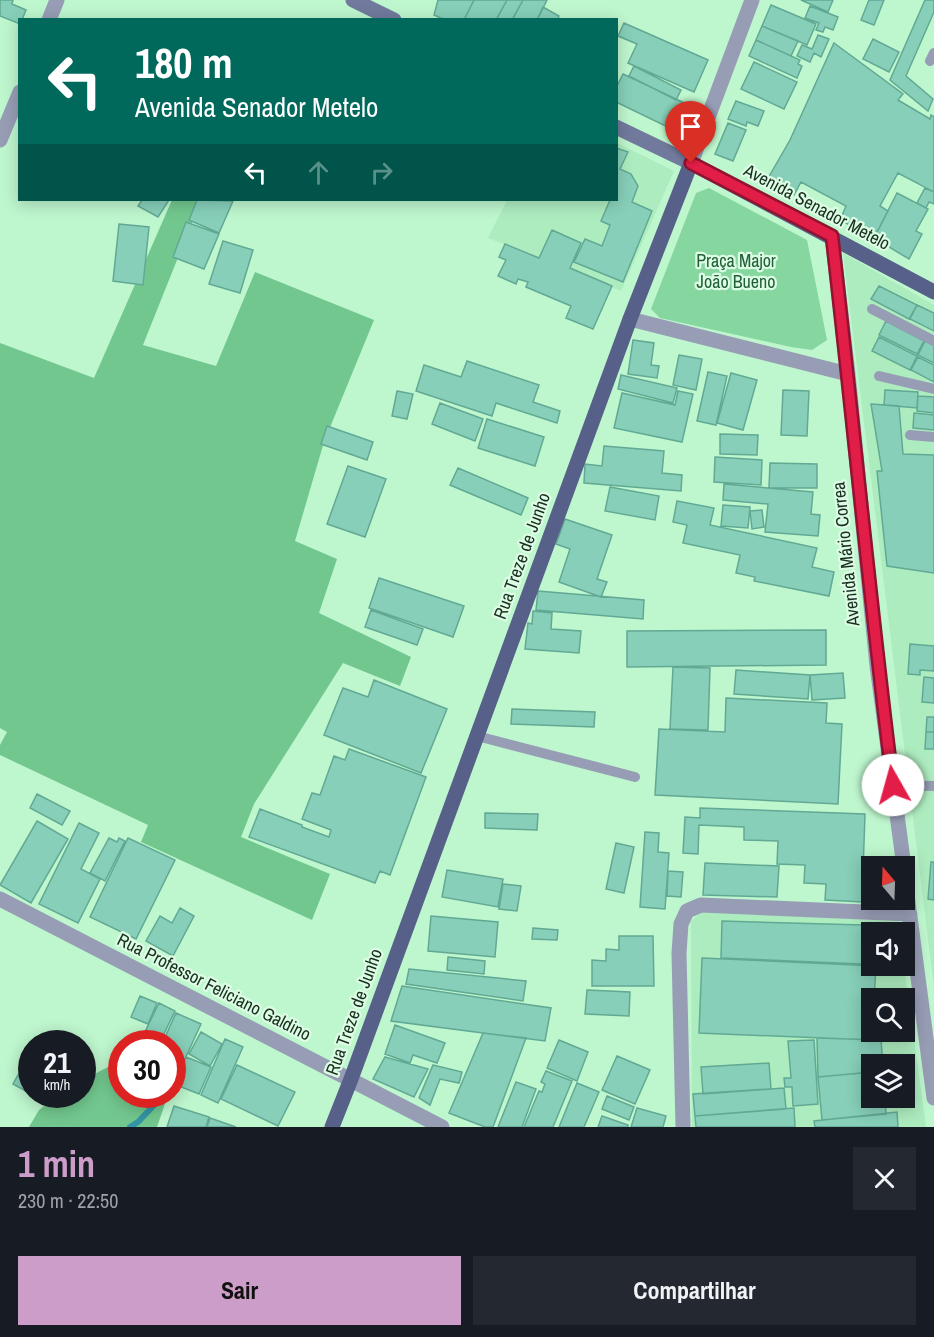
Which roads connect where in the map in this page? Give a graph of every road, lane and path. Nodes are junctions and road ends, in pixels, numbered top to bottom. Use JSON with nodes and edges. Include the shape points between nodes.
{"nodes":[{"id":1,"x":57,"y":0,"type":"edge"},
{"id":2,"x":353,"y":0,"type":"edge"},
{"id":3,"x":752,"y":0,"type":"edge"},
{"id":4,"x":50,"y":18,"type":"edge"},
{"id":5,"x":390,"y":18,"type":"edge"},
{"id":6,"x":18,"y":97,"type":"edge"},
{"id":7,"x":618,"y":128,"type":"edge"},
{"id":8,"x":0,"y":140,"type":"edge"},
{"id":9,"x":691,"y":163,"type":"junction"},
{"id":10,"x":832,"y":236,"type":"junction"},
{"id":11,"x":934,"y":292,"type":"edge"},
{"id":12,"x":872,"y":309,"type":"dead end"},
{"id":13,"x":630,"y":320,"type":"junction"},
{"id":14,"x":934,"y":341,"type":"edge"},
{"id":15,"x":848,"y":374,"type":"junction"},
{"id":16,"x":879,"y":376,"type":"dead end"},
{"id":17,"x":934,"y":389,"type":"edge"},
{"id":18,"x":910,"y":435,"type":"dead end"},
{"id":19,"x":934,"y":437,"type":"edge"},
{"id":20,"x":477,"y":736,"type":"junction"},
{"id":21,"x":635,"y":777,"type":"dead end"},
{"id":22,"x":893,"y":785,"type":"junction"},
{"id":23,"x":934,"y":786,"type":"edge"},
{"id":24,"x":903,"y":856,"type":"edge"},
{"id":25,"x":0,"y":899,"type":"edge"},
{"id":26,"x":909,"y":910,"type":"edge"},
{"id":27,"x":910,"y":914,"type":"junction"},
{"id":28,"x":351,"y":1079,"type":"junction"},
{"id":29,"x":934,"y":1098,"type":"edge"},
{"id":30,"x":332,"y":1127,"type":"edge"},
{"id":31,"x":442,"y":1127,"type":"edge"},
{"id":32,"x":683,"y":1127,"type":"edge"}],
"edges":[{"from":1,"to":4,"type":"street"},
{"from":2,"to":5,"type":"main road"},
{"from":3,"to":9,"type":"street","name":"Rua Treze de Junho"},
{"from":6,"to":8,"type":"street"},
{"from":7,"to":9,"type":"main road","name":"Avenida Senador Metelo"},
{"from":9,"to":10,"type":"main road","name":"Avenida Senador Metelo"},
{"from":9,"to":13,"type":"main road","name":"Rua Treze de Junho"},
{"from":10,"to":11,"type":"main road","name":"Avenida Senador Metelo"},
{"from":10,"to":15,"type":"street","name":"Avenida Mário Correa"},
{"from":12,"to":14,"type":"lane"},
{"from":13,"to":15,"type":"street"},
{"from":13,"to":20,"type":"main road","name":"Rua Treze de Junho"},
{"from":15,"to":22,"type":"street","name":"Avenida Mário Correa"},
{"from":16,"to":17,"type":"lane"},
{"from":18,"to":19,"type":"lane"},
{"from":20,"to":21,"type":"lane"},
{"from":20,"to":28,"type":"main road","name":"Rua Treze de Junho"},
{"from":22,"to":23,"type":"lane"},
{"from":22,"to":24,"type":"street","name":"Avenida Mário Correa"},
{"from":25,"to":28,"type":"street","name":"Rua Professor Feliciano Galdino"},
{"from":26,"to":27,"type":"street"},
{"from":27,"to":29,"type":"street"},
{"from":27,"to":32,"type":"street","via":[[701,906],[687,911],[681,924],[679,953]]},
{"from":28,"to":30,"type":"main road","name":"Rua Treze de Junho"},
{"from":28,"to":31,"type":"street","name":"Rua Professor Feliciano Galdino"}]}
